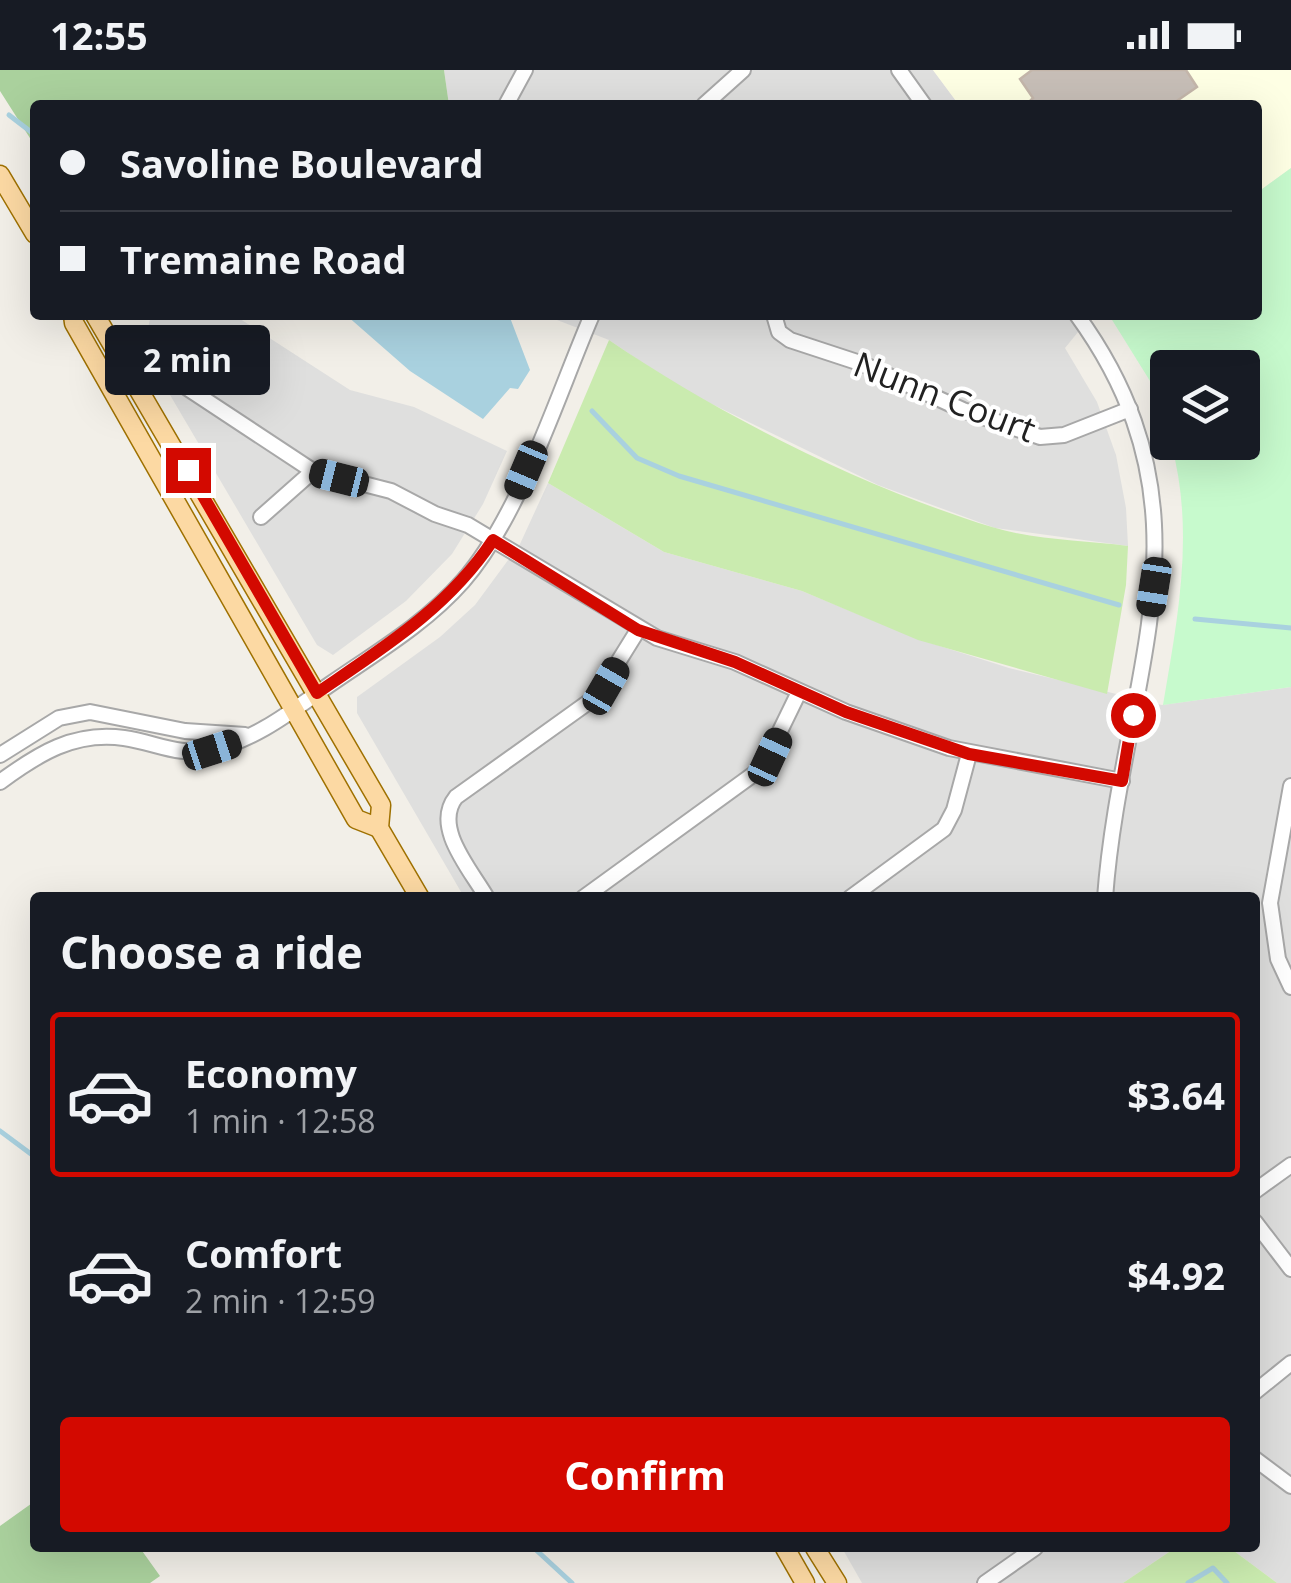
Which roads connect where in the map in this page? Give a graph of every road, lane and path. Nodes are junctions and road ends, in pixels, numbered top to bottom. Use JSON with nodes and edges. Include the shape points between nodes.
{"nodes":[{"id":1,"x":525,"y":70,"type":"edge"},
{"id":2,"x":743,"y":70,"type":"edge"},
{"id":3,"x":899,"y":70,"type":"edge"},
{"id":4,"x":509,"y":100,"type":"edge"},
{"id":5,"x":710,"y":100,"type":"edge"},
{"id":6,"x":920,"y":100,"type":"edge"},
{"id":7,"x":0,"y":175,"type":"edge"},
{"id":8,"x":30,"y":226,"type":"edge"},
{"id":9,"x":75,"y":320,"type":"edge"},
{"id":10,"x":98,"y":320,"type":"edge"},
{"id":11,"x":590,"y":320,"type":"edge"},
{"id":12,"x":775,"y":320,"type":"edge"},
{"id":13,"x":1080,"y":320,"type":"edge"},
{"id":14,"x":132,"y":373,"type":"junction"},
{"id":15,"x":1130,"y":409,"type":"junction"},
{"id":16,"x":313,"y":471,"type":"junction"},
{"id":17,"x":261,"y":517,"type":"dead end"},
{"id":18,"x":493,"y":540,"type":"junction"},
{"id":19,"x":638,"y":630,"type":"junction"},
{"id":20,"x":799,"y":692,"type":"junction"},
{"id":21,"x":317,"y":693,"type":"junction"},
{"id":22,"x":292,"y":710,"type":"junction"},
{"id":23,"x":255,"y":735,"type":"junction"},
{"id":24,"x":969,"y":754,"type":"junction"},
{"id":25,"x":0,"y":755,"type":"edge"},
{"id":26,"x":1122,"y":781,"type":"junction"},
{"id":27,"x":0,"y":782,"type":"edge"},
{"id":28,"x":1291,"y":786,"type":"edge"},
{"id":29,"x":379,"y":828,"type":"junction"},
{"id":30,"x":416,"y":892,"type":"edge"},
{"id":31,"x":484,"y":892,"type":"edge"},
{"id":32,"x":590,"y":892,"type":"edge"},
{"id":33,"x":858,"y":892,"type":"edge"},
{"id":34,"x":1106,"y":892,"type":"edge"},
{"id":35,"x":1291,"y":986,"type":"edge"},
{"id":36,"x":1291,"y":1165,"type":"edge"},
{"id":37,"x":1260,"y":1187,"type":"edge"},
{"id":38,"x":1260,"y":1229,"type":"edge"},
{"id":39,"x":1291,"y":1269,"type":"edge"},
{"id":40,"x":1291,"y":1362,"type":"edge"},
{"id":41,"x":1260,"y":1388,"type":"edge"},
{"id":42,"x":1260,"y":1463,"type":"edge"},
{"id":43,"x":1291,"y":1486,"type":"edge"},
{"id":44,"x":787,"y":1552,"type":"edge"},
{"id":45,"x":818,"y":1552,"type":"edge"},
{"id":46,"x":1030,"y":1552,"type":"edge"},
{"id":47,"x":805,"y":1583,"type":"edge"},
{"id":48,"x":837,"y":1583,"type":"edge"},
{"id":49,"x":986,"y":1583,"type":"edge"}],
"edges":[{"from":1,"to":4,"type":"street"},
{"from":2,"to":5,"type":"street"},
{"from":3,"to":6,"type":"street"},
{"from":7,"to":8,"type":"main road"},
{"from":9,"to":22,"type":"main road"},
{"from":10,"to":14,"type":"main road"},
{"from":11,"to":18,"type":"street"},
{"from":12,"to":15,"type":"street","name":"Nunn Court","via":[[790,340],[1040,437],[1064,435]]},
{"from":13,"to":15,"type":"street"},
{"from":14,"to":16,"type":"street","via":[[166,374]]},
{"from":14,"to":21,"type":"main road"},
{"from":15,"to":26,"type":"street","via":[[1150,475],[1157,547]]},
{"from":16,"to":17,"type":"street"},
{"from":16,"to":18,"type":"street","via":[[391,491]]},
{"from":18,"to":19,"type":"street"},
{"from":18,"to":21,"type":"street","via":[[436,608]]},
{"from":19,"to":20,"type":"street"},
{"from":19,"to":31,"type":"street","via":[[597,696],[448,807],[449,831]]},
{"from":20,"to":24,"type":"street"},
{"from":20,"to":32,"type":"street","via":[[762,768]]},
{"from":21,"to":22,"type":"street"},
{"from":21,"to":29,"type":"main road","via":[[381,804]]},
{"from":22,"to":23,"type":"street"},
{"from":22,"to":29,"type":"main road","via":[[356,820]]},
{"from":23,"to":25,"type":"street","via":[[90,712],[59,718]]},
{"from":23,"to":27,"type":"street","via":[[212,750],[176,753],[124,738],[78,739],[42,751]]},
{"from":24,"to":26,"type":"street"},
{"from":24,"to":33,"type":"street","via":[[944,829]]},
{"from":26,"to":34,"type":"street"},
{"from":28,"to":35,"type":"street","via":[[1270,903],[1278,959]]},
{"from":29,"to":30,"type":"main road"},
{"from":36,"to":37,"type":"street"},
{"from":38,"to":39,"type":"street"},
{"from":40,"to":41,"type":"street"},
{"from":42,"to":43,"type":"street"},
{"from":44,"to":47,"type":"main road"},
{"from":45,"to":48,"type":"main road"},
{"from":46,"to":49,"type":"street"}]}
